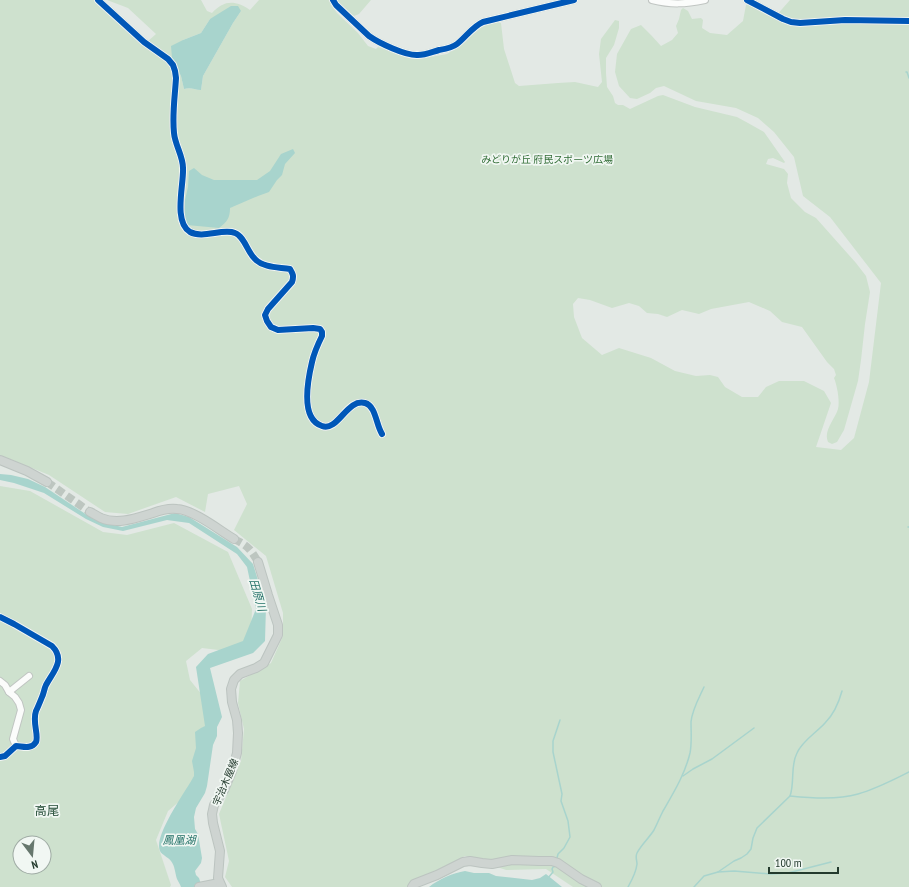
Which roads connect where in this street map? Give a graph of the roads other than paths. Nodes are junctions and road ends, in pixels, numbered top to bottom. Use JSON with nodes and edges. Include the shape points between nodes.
{"nodes":[{"id":1,"x":98,"y":0,"type":"edge"},
{"id":2,"x":334,"y":0,"type":"edge"},
{"id":3,"x":574,"y":0,"type":"edge"},
{"id":4,"x":652,"y":0,"type":"edge"},
{"id":5,"x":705,"y":0,"type":"edge"},
{"id":6,"x":747,"y":0,"type":"edge"},
{"id":7,"x":909,"y":21,"type":"edge"},
{"id":8,"x":382,"y":434,"type":"dead end"},
{"id":9,"x":0,"y":460,"type":"edge"},
{"id":10,"x":47,"y":482,"type":"tunnel mouth"},
{"id":11,"x":90,"y":512,"type":"tunnel mouth"},
{"id":12,"x":234,"y":539,"type":"tunnel mouth"},
{"id":13,"x":258,"y":562,"type":"tunnel mouth"},
{"id":14,"x":0,"y":617,"type":"edge"},
{"id":15,"x":29,"y":676,"type":"dead end"},
{"id":16,"x":0,"y":681,"type":"edge"},
{"id":17,"x":8,"y":692,"type":"junction"},
{"id":18,"x":16,"y":746,"type":"junction"},
{"id":19,"x":0,"y":757,"type":"edge"},
{"id":20,"x":218,"y":884,"type":"edge"},
{"id":21,"x":199,"y":887,"type":"edge"},
{"id":22,"x":412,"y":887,"type":"edge"},
{"id":23,"x":597,"y":887,"type":"edge"}],
"edges":[{"from":1,"to":8,"type":"street","via":[[173,65],[176,78],[174,134],[183,167],[180,198],[183,223],[187,230],[200,235],[236,233],[254,259],[260,263],[290,269],[294,277],[292,282],[265,315],[271,327],[278,330],[313,328],[322,332],[308,381],[307,403],[311,418],[322,427],[328,427],[353,405],[364,403],[370,405],[373,410]]},
{"from":2,"to":3,"type":"street","via":[[336,5],[374,40],[408,54],[418,55],[456,45],[476,25],[483,22]]},
{"from":4,"to":5,"type":"street","via":[[685,4]]},
{"from":6,"to":7,"type":"street","via":[[791,22]]},
{"from":9,"to":10,"type":"main road"},
{"from":11,"to":12,"type":"main road","via":[[101,518],[119,521],[168,508],[178,509],[190,512]]},
{"from":13,"to":20,"type":"main road","name":"宇治木屋線","via":[[278,625],[278,635],[264,663],[240,674],[230,689],[237,720],[237,753],[232,771],[212,814],[220,851]]},
{"from":14,"to":18,"type":"street","via":[[52,646],[58,654],[57,665],[35,713],[36,742],[27,748]]},
{"from":15,"to":17,"type":"street"},
{"from":16,"to":17,"type":"street","via":[[5,684]]},
{"from":17,"to":18,"type":"street","via":[[15,697],[21,710],[13,739]]},
{"from":18,"to":19,"type":"street","via":[[5,756]]},
{"from":20,"to":21,"type":"main road"},
{"from":22,"to":23,"type":"main road","via":[[463,862],[492,864],[512,860],[552,861]]}]}
